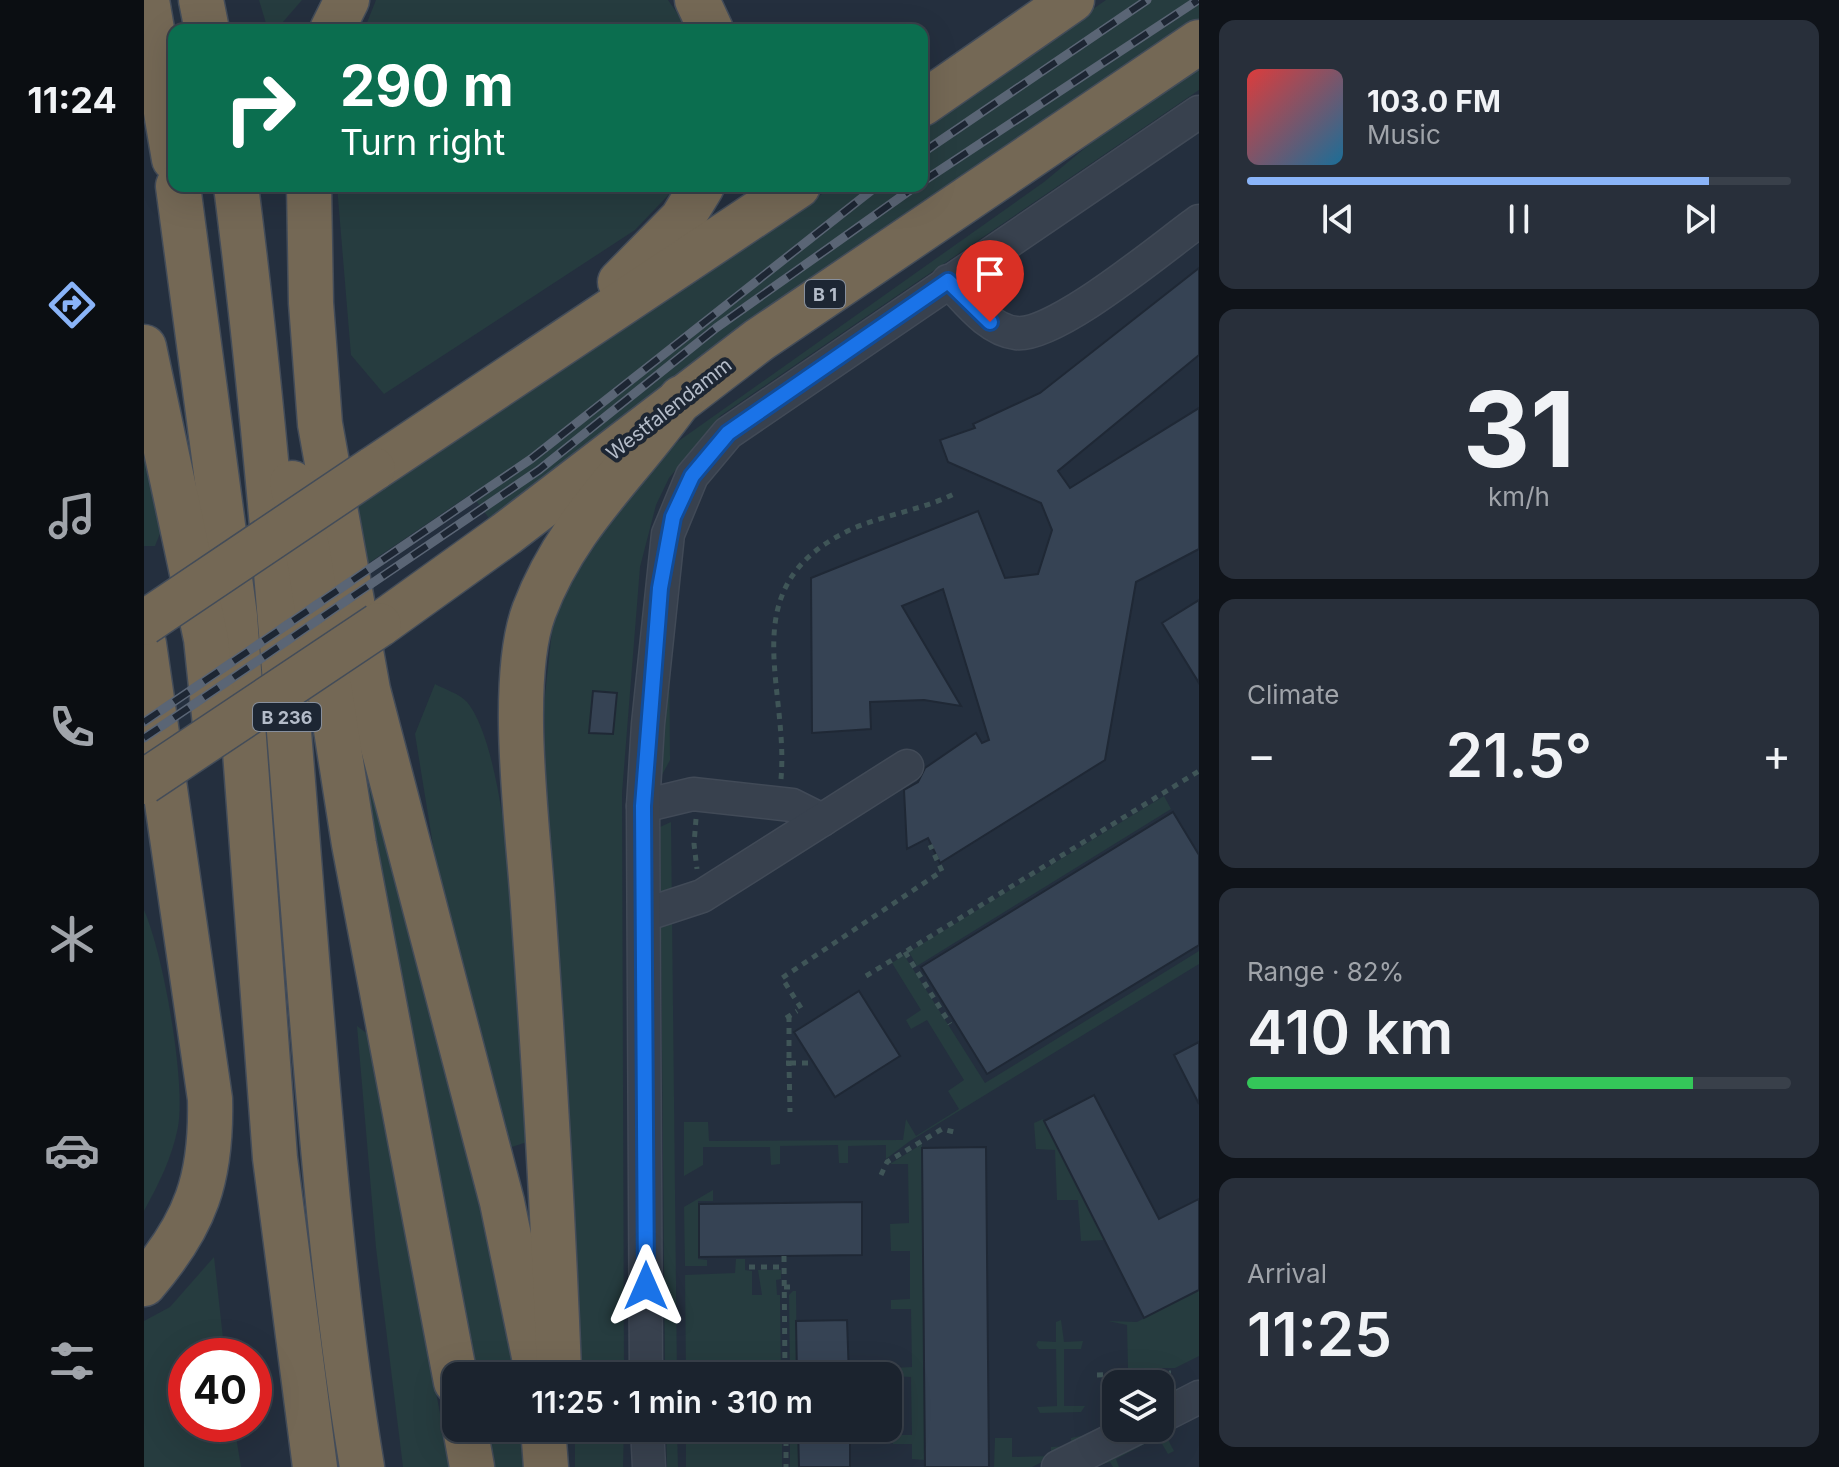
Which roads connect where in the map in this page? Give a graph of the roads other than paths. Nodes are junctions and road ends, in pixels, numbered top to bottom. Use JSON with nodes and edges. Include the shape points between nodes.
{"nodes":[{"id":1,"x":147,"y":0,"type":"edge"},
{"id":2,"x":201,"y":0,"type":"edge"},
{"id":3,"x":347,"y":0,"type":"edge"},
{"id":4,"x":697,"y":0,"type":"edge"},
{"id":5,"x":1072,"y":0,"type":"edge"},
{"id":6,"x":206,"y":24,"type":"edge"},
{"id":7,"x":335,"y":24,"type":"edge"},
{"id":8,"x":708,"y":24,"type":"edge"},
{"id":9,"x":1199,"y":42,"type":"edge"},
{"id":10,"x":928,"y":100,"type":"edge"},
{"id":11,"x":1199,"y":112,"type":"edge"},
{"id":12,"x":168,"y":124,"type":"edge"},
{"id":13,"x":179,"y":192,"type":"edge"},
{"id":14,"x":237,"y":192,"type":"edge"},
{"id":15,"x":309,"y":192,"type":"edge"},
{"id":16,"x":698,"y":192,"type":"edge"},
{"id":17,"x":789,"y":192,"type":"edge"},
{"id":18,"x":1199,"y":221,"type":"edge"},
{"id":19,"x":948,"y":281,"type":"junction"},
{"id":20,"x":584,"y":328,"type":"junction"},
{"id":21,"x":144,"y":347,"type":"edge"},
{"id":22,"x":257,"y":349,"type":"junction"},
{"id":23,"x":681,"y":398,"type":"junction"},
{"id":24,"x":144,"y":623,"type":"edge"},
{"id":25,"x":144,"y":644,"type":"edge"},
{"id":26,"x":907,"y":766,"type":"dead end"},
{"id":27,"x":144,"y":782,"type":"edge"},
{"id":28,"x":643,"y":806,"type":"junction"},
{"id":29,"x":822,"y":820,"type":"junction"},
{"id":30,"x":644,"y":915,"type":"junction"},
{"id":31,"x":256,"y":924,"type":"junction"},
{"id":32,"x":144,"y":1284,"type":"edge"},
{"id":33,"x":452,"y":1362,"type":"edge"},
{"id":34,"x":535,"y":1362,"type":"edge"},
{"id":35,"x":558,"y":1362,"type":"edge"},
{"id":36,"x":646,"y":1362,"type":"edge"},
{"id":37,"x":1199,"y":1397,"type":"edge"},
{"id":38,"x":1174,"y":1410,"type":"edge"},
{"id":39,"x":468,"y":1442,"type":"edge"},
{"id":40,"x":544,"y":1442,"type":"edge"},
{"id":41,"x":561,"y":1442,"type":"edge"},
{"id":42,"x":648,"y":1442,"type":"edge"},
{"id":43,"x":1109,"y":1442,"type":"edge"},
{"id":44,"x":315,"y":1467,"type":"edge"},
{"id":45,"x":362,"y":1467,"type":"edge"},
{"id":46,"x":472,"y":1467,"type":"edge"},
{"id":47,"x":546,"y":1467,"type":"edge"},
{"id":48,"x":560,"y":1467,"type":"edge"},
{"id":49,"x":649,"y":1467,"type":"edge"},
{"id":50,"x":1058,"y":1467,"type":"edge"}],
"edges":[{"from":1,"to":12,"type":"highway"},
{"from":2,"to":6,"type":"highway"},
{"from":3,"to":7,"type":"highway"},
{"from":4,"to":8,"type":"highway"},
{"from":5,"to":10,"type":"highway"},
{"from":9,"to":23,"type":"highway","name":"Westfalendamm","number":"B 1","via":[[824,294]]},
{"from":11,"to":19,"type":"street"},
{"from":13,"to":31,"type":"highway","number":"B 236","via":[[236,629]]},
{"from":14,"to":22,"type":"highway","number":"B 236"},
{"from":15,"to":34,"type":"highway","via":[[320,424],[368,690],[499,1188]]},
{"from":16,"to":20,"type":"highway","via":[[682,219],[617,285]]},
{"from":17,"to":20,"type":"highway"},
{"from":18,"to":19,"type":"street","via":[[1088,302],[1043,328],[1016,333],[990,322]]},
{"from":19,"to":28,"type":"street","via":[[728,433],[692,476],[664,551]]},
{"from":20,"to":24,"type":"highway","bridge":true},
{"from":21,"to":31,"type":"highway","via":[[206,639],[226,829]]},
{"from":22,"to":33,"type":"highway","via":[[278,391],[352,829]]},
{"from":22,"to":45,"type":"highway","number":"B 236","via":[[317,1084],[344,1358]]},
{"from":23,"to":27,"type":"highway","name":"Westfalendamm","number":"B 1","bridge":true,"via":[[399,611]]},
{"from":23,"to":35,"type":"highway","via":[[577,528],[548,577],[533,614],[525,656],[526,789]]},
{"from":25,"to":32,"type":"highway","via":[[210,1099],[211,1141],[194,1213],[173,1250]]},
{"from":26,"to":29,"type":"street"},
{"from":28,"to":29,"type":"street","via":[[698,794],[792,805]]},
{"from":28,"to":30,"type":"street"},
{"from":29,"to":30,"type":"street","via":[[702,896]]},
{"from":30,"to":36,"type":"street"},
{"from":31,"to":44,"type":"highway","number":"B 236","via":[[275,1158]]},
{"from":37,"to":38,"type":"street"},
{"from":39,"to":46,"type":"highway"},
{"from":40,"to":47,"type":"highway"},
{"from":41,"to":48,"type":"highway"},
{"from":42,"to":49,"type":"street"},
{"from":43,"to":50,"type":"street"}]}
